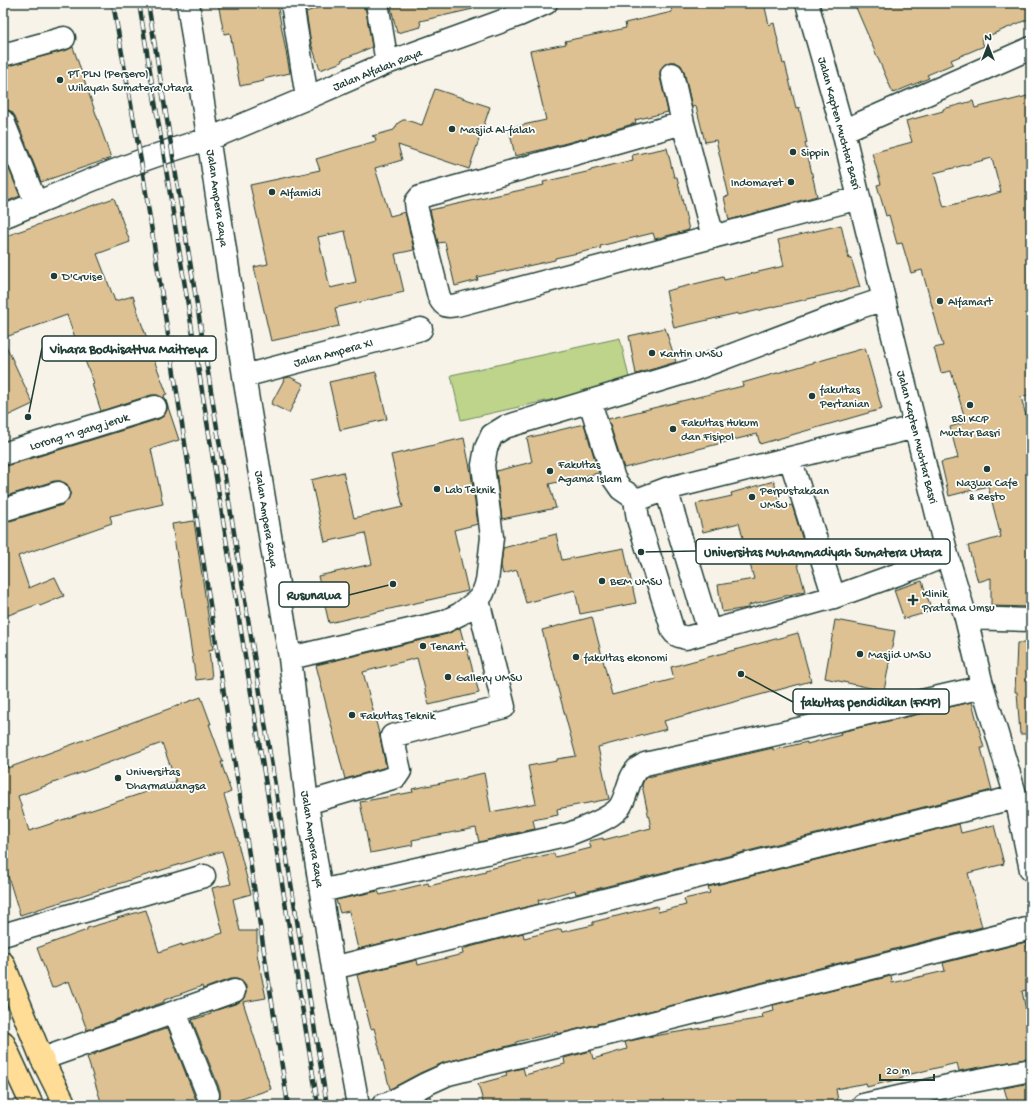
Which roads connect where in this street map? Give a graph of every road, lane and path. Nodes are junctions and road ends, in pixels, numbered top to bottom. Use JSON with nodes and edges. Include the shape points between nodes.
{"nodes":[{"id":1,"x":188,"y":3,"type":"edge"},
{"id":2,"x":292,"y":3,"type":"edge"},
{"id":3,"x":377,"y":3,"type":"edge"},
{"id":4,"x":546,"y":3,"type":"edge"},
{"id":5,"x":807,"y":3,"type":"edge"},
{"id":6,"x":518,"y":9,"type":"edge"},
{"id":7,"x":64,"y":38,"type":"dead end"},
{"id":8,"x":1031,"y":48,"type":"edge"},
{"id":9,"x":3,"y":55,"type":"edge"},
{"id":10,"x":387,"y":63,"type":"junction"},
{"id":11,"x":672,"y":74,"type":"dead end"},
{"id":12,"x":307,"y":98,"type":"junction"},
{"id":13,"x":3,"y":121,"type":"edge"},
{"id":14,"x":683,"y":123,"type":"junction"},
{"id":15,"x":844,"y":131,"type":"junction"},
{"id":16,"x":209,"y":139,"type":"junction"},
{"id":17,"x":859,"y":198,"type":"junction"},
{"id":18,"x":36,"y":203,"type":"junction"},
{"id":19,"x":3,"y":217,"type":"edge"},
{"id":20,"x":713,"y":237,"type":"junction"},
{"id":21,"x":884,"y":299,"type":"junction"},
{"id":22,"x":421,"y":328,"type":"dead end"},
{"id":23,"x":244,"y":376,"type":"junction"},
{"id":24,"x":590,"y":402,"type":"junction"},
{"id":25,"x":155,"y":407,"type":"dead end"},
{"id":26,"x":915,"y":427,"type":"junction"},
{"id":27,"x":3,"y":454,"type":"edge"},
{"id":28,"x":790,"y":458,"type":"junction"},
{"id":29,"x":666,"y":489,"type":"junction"},
{"id":30,"x":58,"y":493,"type":"dead end"},
{"id":31,"x":638,"y":500,"type":"junction"},
{"id":32,"x":3,"y":510,"type":"edge"},
{"id":33,"x":947,"y":555,"type":"junction"},
{"id":34,"x":834,"y":597,"type":"junction"},
{"id":35,"x":478,"y":600,"type":"junction"},
{"id":36,"x":966,"y":618,"type":"junction"},
{"id":37,"x":1031,"y":620,"type":"edge"},
{"id":38,"x":709,"y":631,"type":"junction"},
{"id":39,"x":290,"y":658,"type":"junction"},
{"id":40,"x":983,"y":686,"type":"junction"},
{"id":41,"x":1016,"y":797,"type":"junction"},
{"id":42,"x":306,"y":803,"type":"junction"},
{"id":43,"x":1031,"y":870,"type":"edge"},
{"id":44,"x":204,"y":876,"type":"dead end"},
{"id":45,"x":321,"y":891,"type":"junction"},
{"id":46,"x":1031,"y":928,"type":"edge"},
{"id":47,"x":3,"y":935,"type":"edge"},
{"id":48,"x":3,"y":964,"type":"edge"},
{"id":49,"x":332,"y":968,"type":"junction"},
{"id":50,"x":234,"y":991,"type":"dead end"},
{"id":51,"x":175,"y":1012,"type":"junction"},
{"id":52,"x":3,"y":1043,"type":"edge"},
{"id":53,"x":42,"y":1059,"type":"junction"},
{"id":54,"x":1031,"y":1070,"type":"edge"},
{"id":55,"x":208,"y":1095,"type":"dead end"},
{"id":56,"x":32,"y":1105,"type":"edge"},
{"id":57,"x":65,"y":1105,"type":"edge"},
{"id":58,"x":358,"y":1105,"type":"edge"},
{"id":59,"x":383,"y":1105,"type":"edge"},
{"id":60,"x":863,"y":1105,"type":"edge"}],
"edges":[{"from":1,"to":16,"type":"street","name":"Jalan Ampera Raya"},
{"from":2,"to":12,"type":"street"},
{"from":3,"to":10,"type":"street"},
{"from":4,"to":6,"type":"street","name":"Jalan Alfalah Raya"},
{"from":5,"to":15,"type":"street","name":"Jalan Kapten Muchtar Basri"},
{"from":6,"to":10,"type":"street","name":"Jalan Alfalah Raya"},
{"from":7,"to":9,"type":"street"},
{"from":8,"to":15,"type":"street"},
{"from":10,"to":12,"type":"street","name":"Jalan Alfalah Raya"},
{"from":11,"to":14,"type":"street"},
{"from":12,"to":16,"type":"street","name":"Jalan Alfalah Raya"},
{"from":13,"to":18,"type":"street"},
{"from":14,"to":20,"type":"street"},
{"from":14,"to":20,"type":"street","via":[[420,197],[416,202],[417,210],[439,297],[442,304],[458,305]]},
{"from":15,"to":17,"type":"street","name":"Jalan Kapten Muchtar Basri"},
{"from":16,"to":18,"type":"street","name":"Jalan Alfalah Raya","via":[[127,166]]},
{"from":16,"to":23,"type":"street","name":"Jalan Ampera Raya"},
{"from":17,"to":20,"type":"street"},
{"from":17,"to":21,"type":"street","name":"Jalan Kapten Muchtar Basri"},
{"from":18,"to":19,"type":"street","name":"Jalan Alfalah Raya"},
{"from":21,"to":24,"type":"street","via":[[690,371]]},
{"from":21,"to":26,"type":"street","name":"Jalan Kapten Muchtar Basri"},
{"from":22,"to":23,"type":"street","name":"Jalan Ampera XI"},
{"from":23,"to":39,"type":"street","name":"Jalan Ampera Raya"},
{"from":24,"to":31,"type":"street","via":[[614,479],[621,489]]},
{"from":24,"to":35,"type":"street","via":[[505,427],[492,435],[486,448],[483,465],[492,537],[487,582]]},
{"from":25,"to":27,"type":"street","name":"Lorong 11 gang jeruk"},
{"from":26,"to":28,"type":"street"},
{"from":26,"to":33,"type":"street","name":"Jalan Kapten Muchtar Basri"},
{"from":28,"to":29,"type":"street"},
{"from":28,"to":34,"type":"street"},
{"from":29,"to":31,"type":"street"},
{"from":29,"to":38,"type":"street"},
{"from":30,"to":32,"type":"street"},
{"from":31,"to":38,"type":"street","via":[[638,519],[675,634],[686,638]]},
{"from":33,"to":34,"type":"street"},
{"from":33,"to":36,"type":"street","name":"Jalan Kapten Muchtar Basri"},
{"from":34,"to":38,"type":"street"},
{"from":35,"to":39,"type":"street","via":[[444,622]]},
{"from":35,"to":42,"type":"street","via":[[504,707],[392,736],[400,770],[396,778]]},
{"from":36,"to":37,"type":"street"},
{"from":36,"to":40,"type":"street","name":"Jalan Kapten Muchtar Basri"},
{"from":39,"to":42,"type":"street","name":"Jalan Ampera Raya"},
{"from":40,"to":41,"type":"street","name":"Jalan Kapten Muchtar Basri"},
{"from":40,"to":45,"type":"street","via":[[645,764],[636,770],[618,809],[604,819],[569,834]]},
{"from":41,"to":43,"type":"street","name":"Jalan Kapten Muchtar Basri"},
{"from":41,"to":49,"type":"street"},
{"from":42,"to":45,"type":"street","name":"Jalan Ampera Raya"},
{"from":44,"to":47,"type":"street"},
{"from":45,"to":49,"type":"street","name":"Jalan Ampera Raya"},
{"from":46,"to":59,"type":"street","via":[[448,1074]]},
{"from":48,"to":53,"type":"main road"},
{"from":49,"to":58,"type":"street","name":"Jalan Ampera Raya"},
{"from":50,"to":51,"type":"street"},
{"from":51,"to":53,"type":"street"},
{"from":51,"to":55,"type":"street"},
{"from":52,"to":56,"type":"main road"},
{"from":53,"to":57,"type":"main road"},
{"from":54,"to":60,"type":"street"}]}
